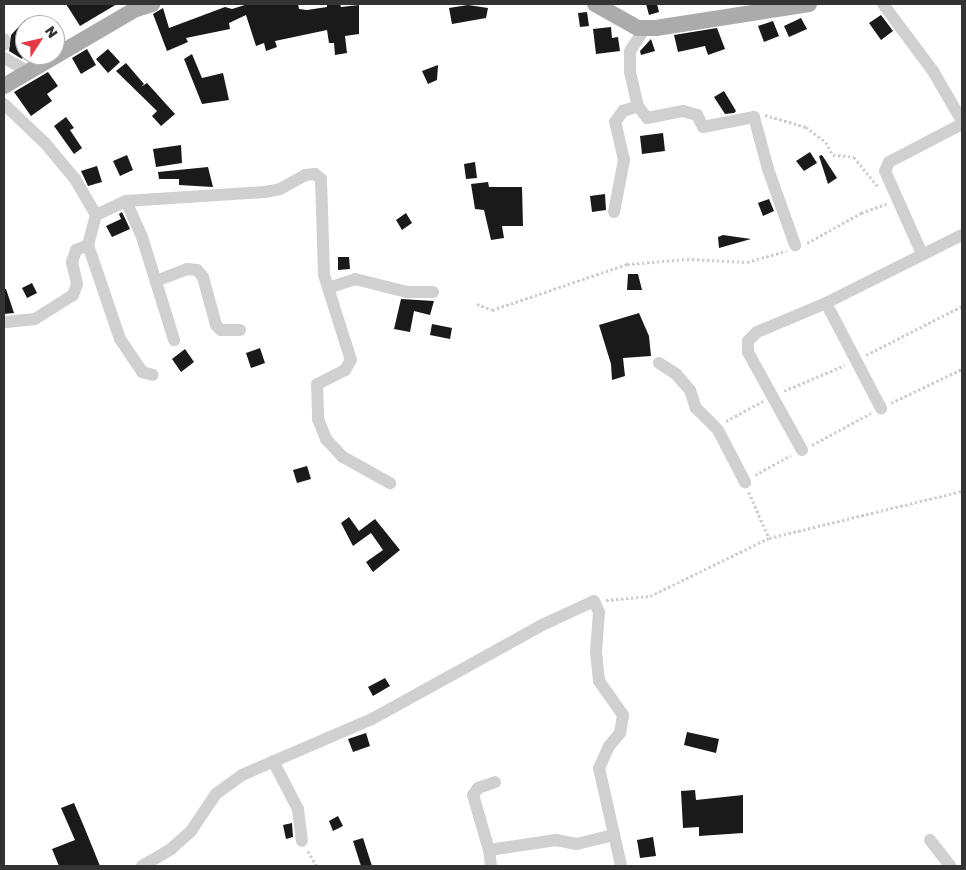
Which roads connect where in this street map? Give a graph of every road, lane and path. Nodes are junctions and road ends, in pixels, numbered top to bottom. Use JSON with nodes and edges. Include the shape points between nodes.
{"nodes":[{"id":1,"x":152,"y":4,"type":"edge"},
{"id":2,"x":595,"y":4,"type":"edge"},
{"id":3,"x":809,"y":4,"type":"edge"},
{"id":4,"x":883,"y":4,"type":"edge"},
{"id":5,"x":786,"y":5,"type":"edge"},
{"id":6,"x":134,"y":7,"type":"edge"},
{"id":7,"x":644,"y":28,"type":"junction"},
{"id":8,"x":4,"y":39,"type":"edge"},
{"id":9,"x":4,"y":45,"type":"edge"},
{"id":10,"x":4,"y":58,"type":"edge"},
{"id":11,"x":29,"y":72,"type":"junction"},
{"id":12,"x":4,"y":86,"type":"edge"},
{"id":13,"x":4,"y":104,"type":"edge"},
{"id":14,"x":638,"y":106,"type":"junction"},
{"id":15,"x":754,"y":117,"type":"junction"},
{"id":16,"x":962,"y":122,"type":"edge"},
{"id":17,"x":880,"y":190,"type":"dead end"},
{"id":18,"x":126,"y":201,"type":"junction"},
{"id":19,"x":890,"y":201,"type":"junction"},
{"id":20,"x":614,"y":212,"type":"dead end"},
{"id":21,"x":96,"y":215,"type":"junction"},
{"id":22,"x":962,"y":235,"type":"edge"},
{"id":23,"x":88,"y":245,"type":"junction"},
{"id":24,"x":795,"y":245,"type":"junction"},
{"id":25,"x":922,"y":254,"type":"junction"},
{"id":26,"x":156,"y":282,"type":"junction"},
{"id":27,"x":328,"y":288,"type":"junction"},
{"id":28,"x":433,"y":292,"type":"dead end"},
{"id":29,"x":826,"y":303,"type":"junction"},
{"id":30,"x":477,"y":304,"type":"dead end"},
{"id":31,"x":962,"y":306,"type":"edge"},
{"id":32,"x":4,"y":322,"type":"edge"},
{"id":33,"x":240,"y":330,"type":"dead end"},
{"id":34,"x":174,"y":340,"type":"dead end"},
{"id":35,"x":856,"y":360,"type":"junction"},
{"id":36,"x":660,"y":364,"type":"dead end"},
{"id":37,"x":962,"y":369,"type":"edge"},
{"id":38,"x":153,"y":375,"type":"dead end"},
{"id":39,"x":772,"y":396,"type":"junction"},
{"id":40,"x":881,"y":408,"type":"junction"},
{"id":41,"x":717,"y":428,"type":"junction"},
{"id":42,"x":802,"y":450,"type":"junction"},
{"id":43,"x":744,"y":482,"type":"junction"},
{"id":44,"x":390,"y":483,"type":"dead end"},
{"id":45,"x":962,"y":491,"type":"edge"},
{"id":46,"x":769,"y":538,"type":"junction"},
{"id":47,"x":594,"y":601,"type":"junction"},
{"id":48,"x":273,"y":762,"type":"junction"},
{"id":49,"x":496,"y":782,"type":"dead end"},
{"id":50,"x":614,"y":835,"type":"junction"},
{"id":51,"x":930,"y":840,"type":"dead end"},
{"id":52,"x":302,"y":841,"type":"joint"},
{"id":53,"x":489,"y":850,"type":"junction"},
{"id":54,"x":142,"y":866,"type":"edge"},
{"id":55,"x":317,"y":866,"type":"edge"},
{"id":56,"x":491,"y":866,"type":"edge"},
{"id":57,"x":621,"y":866,"type":"edge"},
{"id":58,"x":950,"y":866,"type":"edge"}],
"edges":[{"from":1,"to":6,"type":"main road"},
{"from":2,"to":7,"type":"main road","via":[[638,28]]},
{"from":3,"to":5,"type":"main road"},
{"from":4,"to":16,"type":"street","via":[[933,70]]},
{"from":5,"to":7,"type":"main road"},
{"from":6,"to":11,"type":"main road"},
{"from":7,"to":14,"type":"street","via":[[630,51],[630,72]]},
{"from":8,"to":9,"type":"street"},
{"from":10,"to":11,"type":"street"},
{"from":11,"to":12,"type":"main road"},
{"from":13,"to":21,"type":"street","via":[[45,143],[75,179]]},
{"from":14,"to":15,"type":"street","via":[[647,118],[683,111],[697,115],[703,127]]},
{"from":14,"to":20,"type":"street","via":[[623,111],[615,122],[624,160]]},
{"from":15,"to":17,"type":"path","via":[[774,116],[806,127],[826,142],[833,155],[854,156]]},
{"from":15,"to":24,"type":"street","via":[[768,169]]},
{"from":16,"to":19,"type":"street","via":[[889,162],[885,171]]},
{"from":18,"to":21,"type":"street"},
{"from":18,"to":26,"type":"street","via":[[142,237]]},
{"from":18,"to":27,"type":"street","via":[[265,192],[315,174],[321,179],[324,275]]},
{"from":19,"to":24,"type":"path","via":[[847,220],[808,243]]},
{"from":19,"to":25,"type":"street"},
{"from":21,"to":23,"type":"street"},
{"from":22,"to":25,"type":"street"},
{"from":23,"to":32,"type":"street","via":[[76,250],[72,262],[77,284],[73,295],[35,319]]},
{"from":23,"to":38,"type":"street","via":[[120,339],[142,372]]},
{"from":24,"to":30,"type":"path","via":[[747,262],[687,259],[627,264],[492,310]]},
{"from":25,"to":29,"type":"street"},
{"from":26,"to":33,"type":"street","via":[[187,269],[197,270],[203,277],[216,325],[221,330]]},
{"from":26,"to":34,"type":"street"},
{"from":27,"to":28,"type":"street","via":[[355,279],[407,292]]},
{"from":27,"to":44,"type":"street","via":[[351,360],[345,370],[317,384],[318,419],[326,439],[343,457]]},
{"from":29,"to":35,"type":"street"},
{"from":29,"to":39,"type":"street","via":[[757,332],[748,341],[748,352]]},
{"from":31,"to":35,"type":"path"},
{"from":35,"to":39,"type":"path"},
{"from":35,"to":40,"type":"street"},
{"from":36,"to":41,"type":"street","via":[[676,374],[690,390],[696,408]]},
{"from":37,"to":40,"type":"path"},
{"from":39,"to":41,"type":"path"},
{"from":39,"to":42,"type":"street"},
{"from":40,"to":42,"type":"path"},
{"from":41,"to":43,"type":"street"},
{"from":42,"to":43,"type":"path"},
{"from":43,"to":46,"type":"path"},
{"from":45,"to":46,"type":"path"},
{"from":46,"to":47,"type":"path","via":[[650,596]]},
{"from":47,"to":48,"type":"street","via":[[542,625],[372,719]]},
{"from":47,"to":50,"type":"street","via":[[598,612],[596,652],[599,680],[623,715],[620,734],[609,746],[599,768]]},
{"from":48,"to":52,"type":"street","via":[[298,809]]},
{"from":48,"to":54,"type":"street","via":[[226,784],[191,831]]},
{"from":49,"to":53,"type":"street","via":[[478,788],[473,795]]},
{"from":50,"to":53,"type":"street","via":[[577,844],[556,840]]},
{"from":50,"to":57,"type":"street"},
{"from":51,"to":58,"type":"street"},
{"from":52,"to":55,"type":"path"},
{"from":53,"to":56,"type":"street"}]}
